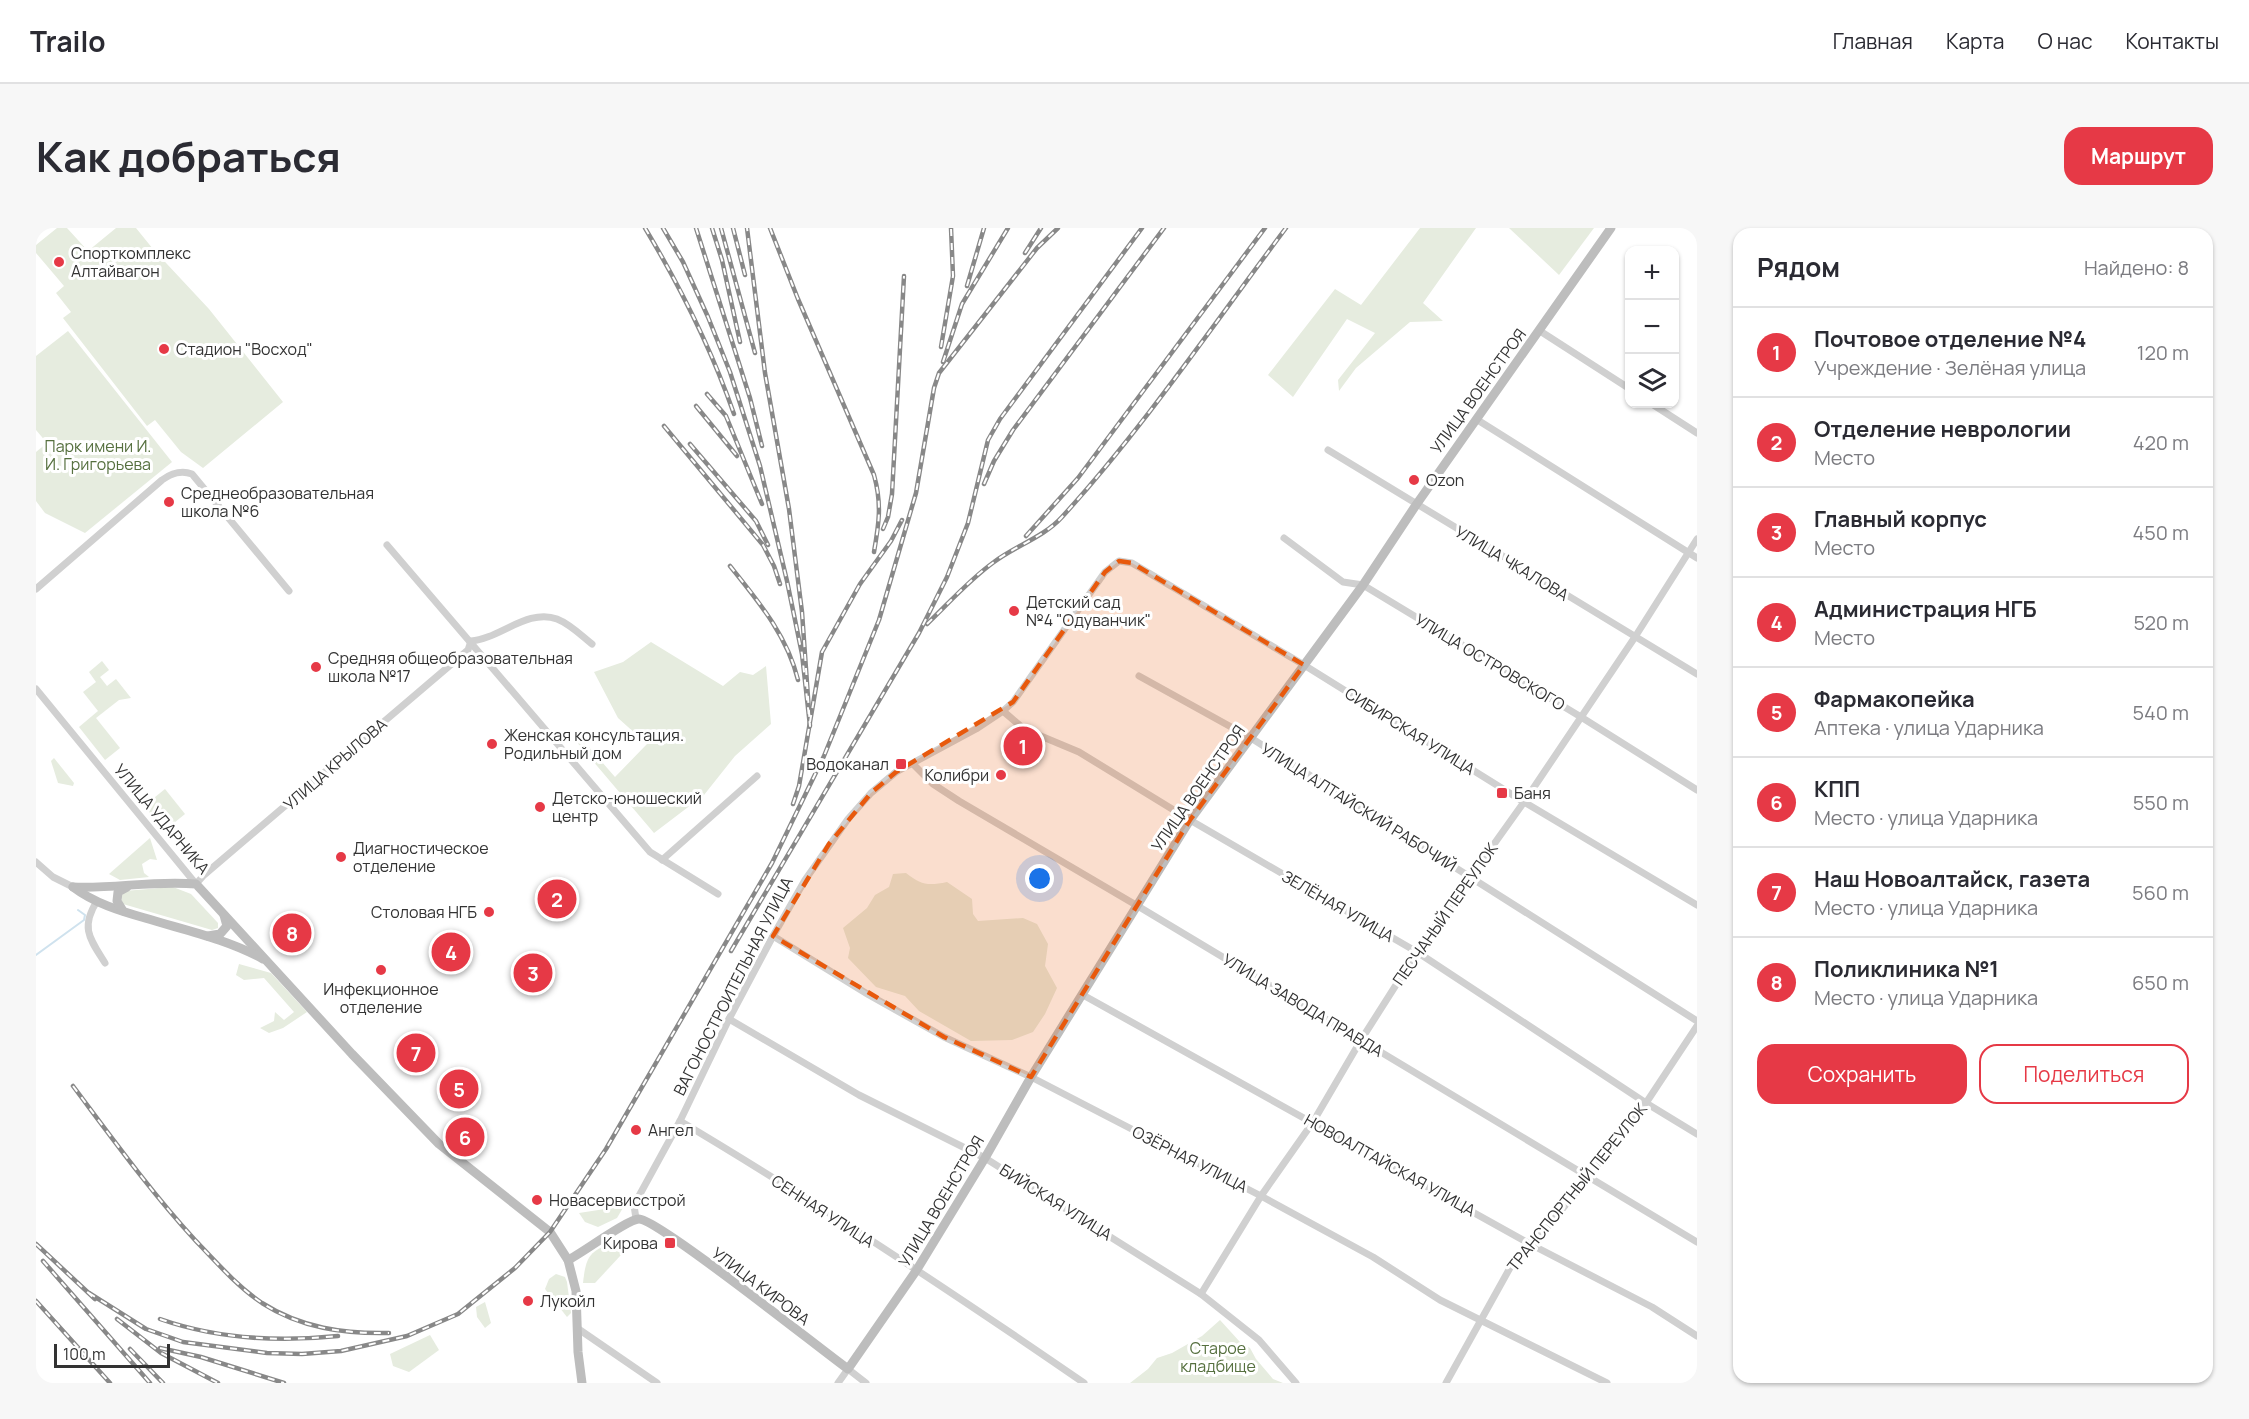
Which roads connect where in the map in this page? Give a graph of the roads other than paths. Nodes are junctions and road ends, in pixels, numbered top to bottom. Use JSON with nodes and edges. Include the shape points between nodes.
{"nodes":[{"id":1,"x":1611,"y":228,"type":"edge"},
{"id":2,"x":1540,"y":331,"type":"junction"},
{"id":3,"x":1625,"y":386,"type":"edge"},
{"id":4,"x":1658,"y":408,"type":"edge"},
{"id":5,"x":1476,"y":419,"type":"junction"},
{"id":6,"x":1697,"y":433,"type":"edge"},
{"id":7,"x":1328,"y":450,"type":"dead end"},
{"id":8,"x":1416,"y":505,"type":"junction"},
{"id":9,"x":1284,"y":538,"type":"dead end"},
{"id":10,"x":1697,"y":539,"type":"edge"},
{"id":11,"x":387,"y":545,"type":"dead end"},
{"id":12,"x":1688,"y":552,"type":"junction"},
{"id":13,"x":1697,"y":558,"type":"edge"},
{"id":14,"x":1122,"y":560,"type":"joint"},
{"id":15,"x":1363,"y":585,"type":"junction"},
{"id":16,"x":36,"y":589,"type":"edge"},
{"id":17,"x":289,"y":591,"type":"dead end"},
{"id":18,"x":1635,"y":637,"type":"junction"},
{"id":19,"x":471,"y":641,"type":"junction"},
{"id":20,"x":592,"y":644,"type":"dead end"},
{"id":21,"x":1304,"y":665,"type":"junction"},
{"id":22,"x":1697,"y":674,"type":"edge"},
{"id":23,"x":1139,"y":676,"type":"dead end"},
{"id":24,"x":36,"y":689,"type":"edge"},
{"id":25,"x":1003,"y":711,"type":"junction"},
{"id":26,"x":1581,"y":717,"type":"junction"},
{"id":27,"x":1251,"y":738,"type":"junction"},
{"id":28,"x":913,"y":764,"type":"junction"},
{"id":29,"x":757,"y":776,"type":"dead end"},
{"id":30,"x":1697,"y":790,"type":"edge"},
{"id":31,"x":1524,"y":802,"type":"junction"},
{"id":32,"x":1190,"y":820,"type":"junction"},
{"id":33,"x":662,"y":860,"type":"junction"},
{"id":34,"x":36,"y":862,"type":"edge"},
{"id":35,"x":1470,"y":877,"type":"junction"},
{"id":36,"x":196,"y":884,"type":"junction"},
{"id":37,"x":129,"y":886,"type":"junction"},
{"id":38,"x":73,"y":887,"type":"junction"},
{"id":39,"x":718,"y":894,"type":"dead end"},
{"id":40,"x":97,"y":901,"type":"junction"},
{"id":41,"x":1136,"y":904,"type":"junction"},
{"id":42,"x":1697,"y":905,"type":"edge"},
{"id":43,"x":128,"y":913,"type":"junction"},
{"id":44,"x":224,"y":914,"type":"junction"},
{"id":45,"x":205,"y":936,"type":"junction"},
{"id":46,"x":773,"y":936,"type":"junction"},
{"id":47,"x":1417,"y":952,"type":"junction"},
{"id":48,"x":105,"y":963,"type":"dead end"},
{"id":49,"x":271,"y":963,"type":"junction"},
{"id":50,"x":1083,"y":995,"type":"junction"},
{"id":51,"x":729,"y":1019,"type":"junction"},
{"id":52,"x":1697,"y":1021,"type":"edge"},
{"id":53,"x":1697,"y":1026,"type":"edge"},
{"id":54,"x":1361,"y":1040,"type":"junction"},
{"id":55,"x":1031,"y":1077,"type":"junction"},
{"id":56,"x":1646,"y":1103,"type":"junction"},
{"id":57,"x":680,"y":1121,"type":"junction"},
{"id":58,"x":1313,"y":1122,"type":"junction"},
{"id":59,"x":1697,"y":1134,"type":"edge"},
{"id":60,"x":985,"y":1158,"type":"junction"},
{"id":61,"x":1589,"y":1176,"type":"junction"},
{"id":62,"x":1261,"y":1196,"type":"junction"},
{"id":63,"x":636,"y":1219,"type":"junction"},
{"id":64,"x":1697,"y":1242,"type":"edge"},
{"id":65,"x":1530,"y":1244,"type":"junction"},
{"id":66,"x":568,"y":1260,"type":"junction"},
{"id":67,"x":916,"y":1271,"type":"junction"},
{"id":68,"x":1201,"y":1294,"type":"junction"},
{"id":69,"x":1480,"y":1320,"type":"junction"},
{"id":70,"x":576,"y":1329,"type":"junction"},
{"id":71,"x":1697,"y":1336,"type":"edge"},
{"id":72,"x":848,"y":1369,"type":"junction"},
{"id":73,"x":582,"y":1383,"type":"edge"},
{"id":74,"x":657,"y":1383,"type":"edge"},
{"id":75,"x":838,"y":1383,"type":"edge"},
{"id":76,"x":866,"y":1383,"type":"edge"},
{"id":77,"x":1084,"y":1383,"type":"edge"},
{"id":78,"x":1296,"y":1383,"type":"edge"},
{"id":79,"x":1446,"y":1383,"type":"edge"},
{"id":80,"x":1607,"y":1383,"type":"edge"}],
"edges":[{"from":1,"to":2,"type":"street","name":"УЛИЦА ВОЕНСТРОЯ"},
{"from":2,"to":3,"type":"street"},
{"from":2,"to":5,"type":"street","name":"УЛИЦА ВОЕНСТРОЯ"},
{"from":4,"to":6,"type":"street"},
{"from":5,"to":8,"type":"street","name":"УЛИЦА ВОЕНСТРОЯ"},
{"from":5,"to":12,"type":"street"},
{"from":7,"to":8,"type":"street","name":"УЛИЦА ЧКАЛОВА"},
{"from":8,"to":15,"type":"street","name":"УЛИЦА ВОЕНСТРОЯ"},
{"from":8,"to":18,"type":"street","name":"УЛИЦА ЧКАЛОВА"},
{"from":9,"to":15,"type":"street","name":"УЛИЦА ОСТРОВСКОГО","via":[[1343,582]]},
{"from":10,"to":12,"type":"street","name":"ПЕСЧАНЫЙ ПЕРЕУЛОК"},
{"from":11,"to":19,"type":"street"},
{"from":12,"to":13,"type":"street"},
{"from":12,"to":18,"type":"street","name":"ПЕСЧАНЫЙ ПЕРЕУЛОК"},
{"from":14,"to":21,"type":"street","name":"СИБИРСКАЯ УЛИЦА"},
{"from":14,"to":25,"type":"street","name":"ВАГОНОСТРОИТЕЛЬНАЯ УЛИЦА","via":[[1105,572]]},
{"from":15,"to":21,"type":"street","name":"УЛИЦА ВОЕНСТРОЯ"},
{"from":15,"to":26,"type":"street","name":"УЛИЦА ОСТРОВСКОГО"},
{"from":16,"to":17,"type":"street","via":[[162,480],[181,472],[192,474]]},
{"from":18,"to":22,"type":"street","name":"УЛИЦА ЧКАЛОВА"},
{"from":18,"to":26,"type":"street","name":"ПЕСЧАНЫЙ ПЕРЕУЛОК"},
{"from":19,"to":20,"type":"street","via":[[484,640],[542,617],[557,619]]},
{"from":19,"to":33,"type":"street","via":[[650,852]]},
{"from":19,"to":36,"type":"street","name":"УЛИЦА КРЫЛОВА","via":[[468,650]]},
{"from":21,"to":27,"type":"street","name":"УЛИЦА ВОЕНСТРОЯ"},
{"from":21,"to":31,"type":"street","name":"СИБИРСКАЯ УЛИЦА"},
{"from":23,"to":27,"type":"street","name":"УЛИЦА АЛТАЙСКИЙ РАБОЧИЙ"},
{"from":24,"to":36,"type":"street","name":"УЛИЦА УДАРНИКА"},
{"from":25,"to":28,"type":"street","name":"ВАГОНОСТРОИТЕЛЬНАЯ УЛИЦА"},
{"from":25,"to":32,"type":"street","name":"ЗЕЛЁНАЯ УЛИЦА","via":[[1024,729],[1079,752]]},
{"from":26,"to":30,"type":"street","name":"УЛИЦА ОСТРОВСКОГО"},
{"from":26,"to":31,"type":"street","name":"ПЕСЧАНЫЙ ПЕРЕУЛОК"},
{"from":27,"to":32,"type":"street","name":"УЛИЦА ВОЕНСТРОЯ"},
{"from":27,"to":35,"type":"street","name":"УЛИЦА АЛТАЙСКИЙ РАБОЧИЙ"},
{"from":28,"to":41,"type":"street","name":"УЛИЦА ЗАВОДА ПРАВДА","via":[[958,801]]},
{"from":28,"to":46,"type":"street","name":"ВАГОНОСТРОИТЕЛЬНАЯ УЛИЦА","via":[[896,772],[871,793],[848,819],[805,880]]},
{"from":29,"to":33,"type":"street"},
{"from":31,"to":35,"type":"street","name":"ПЕСЧАНЫЙ ПЕРЕУЛОК"},
{"from":31,"to":42,"type":"street","name":"СИБИРСКАЯ УЛИЦА"},
{"from":32,"to":41,"type":"street","name":"УЛИЦА ВОЕНСТРОЯ"},
{"from":32,"to":47,"type":"street","name":"ЗЕЛЁНАЯ УЛИЦА"},
{"from":33,"to":39,"type":"street"},
{"from":34,"to":38,"type":"street"},
{"from":35,"to":47,"type":"street","name":"ПЕСЧАНЫЙ ПЕРЕУЛОК"},
{"from":35,"to":52,"type":"street","name":"УЛИЦА АЛТАЙСКИЙ РАБОЧИЙ"},
{"from":36,"to":37,"type":"street"},
{"from":36,"to":44,"type":"street","name":"УЛИЦА УДАРНИКА"},
{"from":37,"to":38,"type":"street"},
{"from":37,"to":43,"type":"street","via":[[118,892],[117,901]]},
{"from":38,"to":40,"type":"street","name":"УЛИЦА УДАРНИКА"},
{"from":40,"to":43,"type":"street","name":"УЛИЦА УДАРНИКА"},
{"from":40,"to":48,"type":"street","via":[[87,929]]},
{"from":41,"to":50,"type":"street","name":"УЛИЦА ВОЕНСТРОЯ"},
{"from":41,"to":54,"type":"street","name":"УЛИЦА ЗАВОДА ПРАВДА"},
{"from":43,"to":45,"type":"street","name":"УЛИЦА УДАРНИКА"},
{"from":44,"to":45,"type":"street","via":[[226,926],[220,934]]},
{"from":44,"to":49,"type":"street","name":"УЛИЦА УДАРНИКА"},
{"from":45,"to":49,"type":"street","name":"УЛИЦА УДАРНИКА"},
{"from":46,"to":51,"type":"street","name":"ВАГОНОСТРОИТЕЛЬНАЯ УЛИЦА"},
{"from":46,"to":55,"type":"street","name":"ОЗЁРНАЯ УЛИЦА","via":[[944,1037]]},
{"from":47,"to":54,"type":"street","name":"ПЕСЧАНЫЙ ПЕРЕУЛОК"},
{"from":47,"to":56,"type":"street","name":"ЗЕЛЁНАЯ УЛИЦА"},
{"from":49,"to":66,"type":"street","name":"УЛИЦА УДАРНИКА","via":[[404,1109],[459,1162],[550,1232]]},
{"from":50,"to":55,"type":"street","name":"УЛИЦА ВОЕНСТРОЯ"},
{"from":50,"to":58,"type":"street","name":"НОВОАЛТАЙСКАЯ УЛИЦА"},
{"from":51,"to":57,"type":"street","name":"ВАГОНОСТРОИТЕЛЬНАЯ УЛИЦА"},
{"from":51,"to":60,"type":"street","name":"БИЙСКАЯ УЛИЦА","via":[[859,1095]]},
{"from":53,"to":56,"type":"street","name":"ТРАНСПОРТНЫЙ ПЕРЕУЛОК"},
{"from":54,"to":58,"type":"street","name":"ПЕСЧАНЫЙ ПЕРЕУЛОК"},
{"from":54,"to":61,"type":"street","name":"УЛИЦА ЗАВОДА ПРАВДА"},
{"from":55,"to":60,"type":"street","name":"УЛИЦА ВОЕНСТРОЯ"},
{"from":55,"to":62,"type":"street","name":"ОЗЁРНАЯ УЛИЦА"},
{"from":56,"to":59,"type":"street","name":"ЗЕЛЁНАЯ УЛИЦА"},
{"from":56,"to":61,"type":"street","name":"ТРАНСПОРТНЫЙ ПЕРЕУЛОК"},
{"from":57,"to":63,"type":"street","name":"ВАГОНОСТРОИТЕЛЬНАЯ УЛИЦА","via":[[634,1205]]},
{"from":57,"to":67,"type":"street","name":"СЕННАЯ УЛИЦА"},
{"from":58,"to":62,"type":"street","name":"ПЕСЧАНЫЙ ПЕРЕУЛОК"},
{"from":58,"to":65,"type":"street","name":"НОВОАЛТАЙСКАЯ УЛИЦА"},
{"from":60,"to":67,"type":"street","name":"УЛИЦА ВОЕНСТРОЯ"},
{"from":60,"to":68,"type":"street","name":"БИЙСКАЯ УЛИЦА"},
{"from":61,"to":64,"type":"street","name":"УЛИЦА ЗАВОДА ПРАВДА"},
{"from":61,"to":65,"type":"street","name":"ТРАНСПОРТНЫЙ ПЕРЕУЛОК"},
{"from":62,"to":68,"type":"street","name":"ПЕСЧАНЫЙ ПЕРЕУЛОК"},
{"from":62,"to":69,"type":"street","name":"ОЗЁРНАЯ УЛИЦА"},
{"from":63,"to":66,"type":"street"},
{"from":63,"to":72,"type":"street","name":"УЛИЦА КИРОВА","via":[[645,1220],[676,1240]]},
{"from":65,"to":69,"type":"street","name":"ТРАНСПОРТНЫЙ ПЕРЕУЛОК","via":[[1510,1266]]},
{"from":65,"to":71,"type":"street","name":"НОВОАЛТАЙСКАЯ УЛИЦА","via":[[1652,1307]]},
{"from":66,"to":70,"type":"street","name":"УЛИЦА УДАРНИКА","via":[[576,1291]]},
{"from":67,"to":72,"type":"street","name":"УЛИЦА ВОЕНСТРОЯ"},
{"from":67,"to":77,"type":"street","name":"СЕННАЯ УЛИЦА"},
{"from":68,"to":78,"type":"street","name":"БИЙСКАЯ УЛИЦА","via":[[1259,1340]]},
{"from":69,"to":79,"type":"street","name":"ТРАНСПОРТНЫЙ ПЕРЕУЛОК"},
{"from":69,"to":80,"type":"street","name":"ОЗЁРНАЯ УЛИЦА"},
{"from":70,"to":73,"type":"street","name":"УЛИЦА УДАРНИКА"},
{"from":70,"to":74,"type":"street"},
{"from":72,"to":75,"type":"street","name":"УЛИЦА ВОЕНСТРОЯ"},
{"from":72,"to":76,"type":"street","name":"УЛИЦА КИРОВА"}]}
